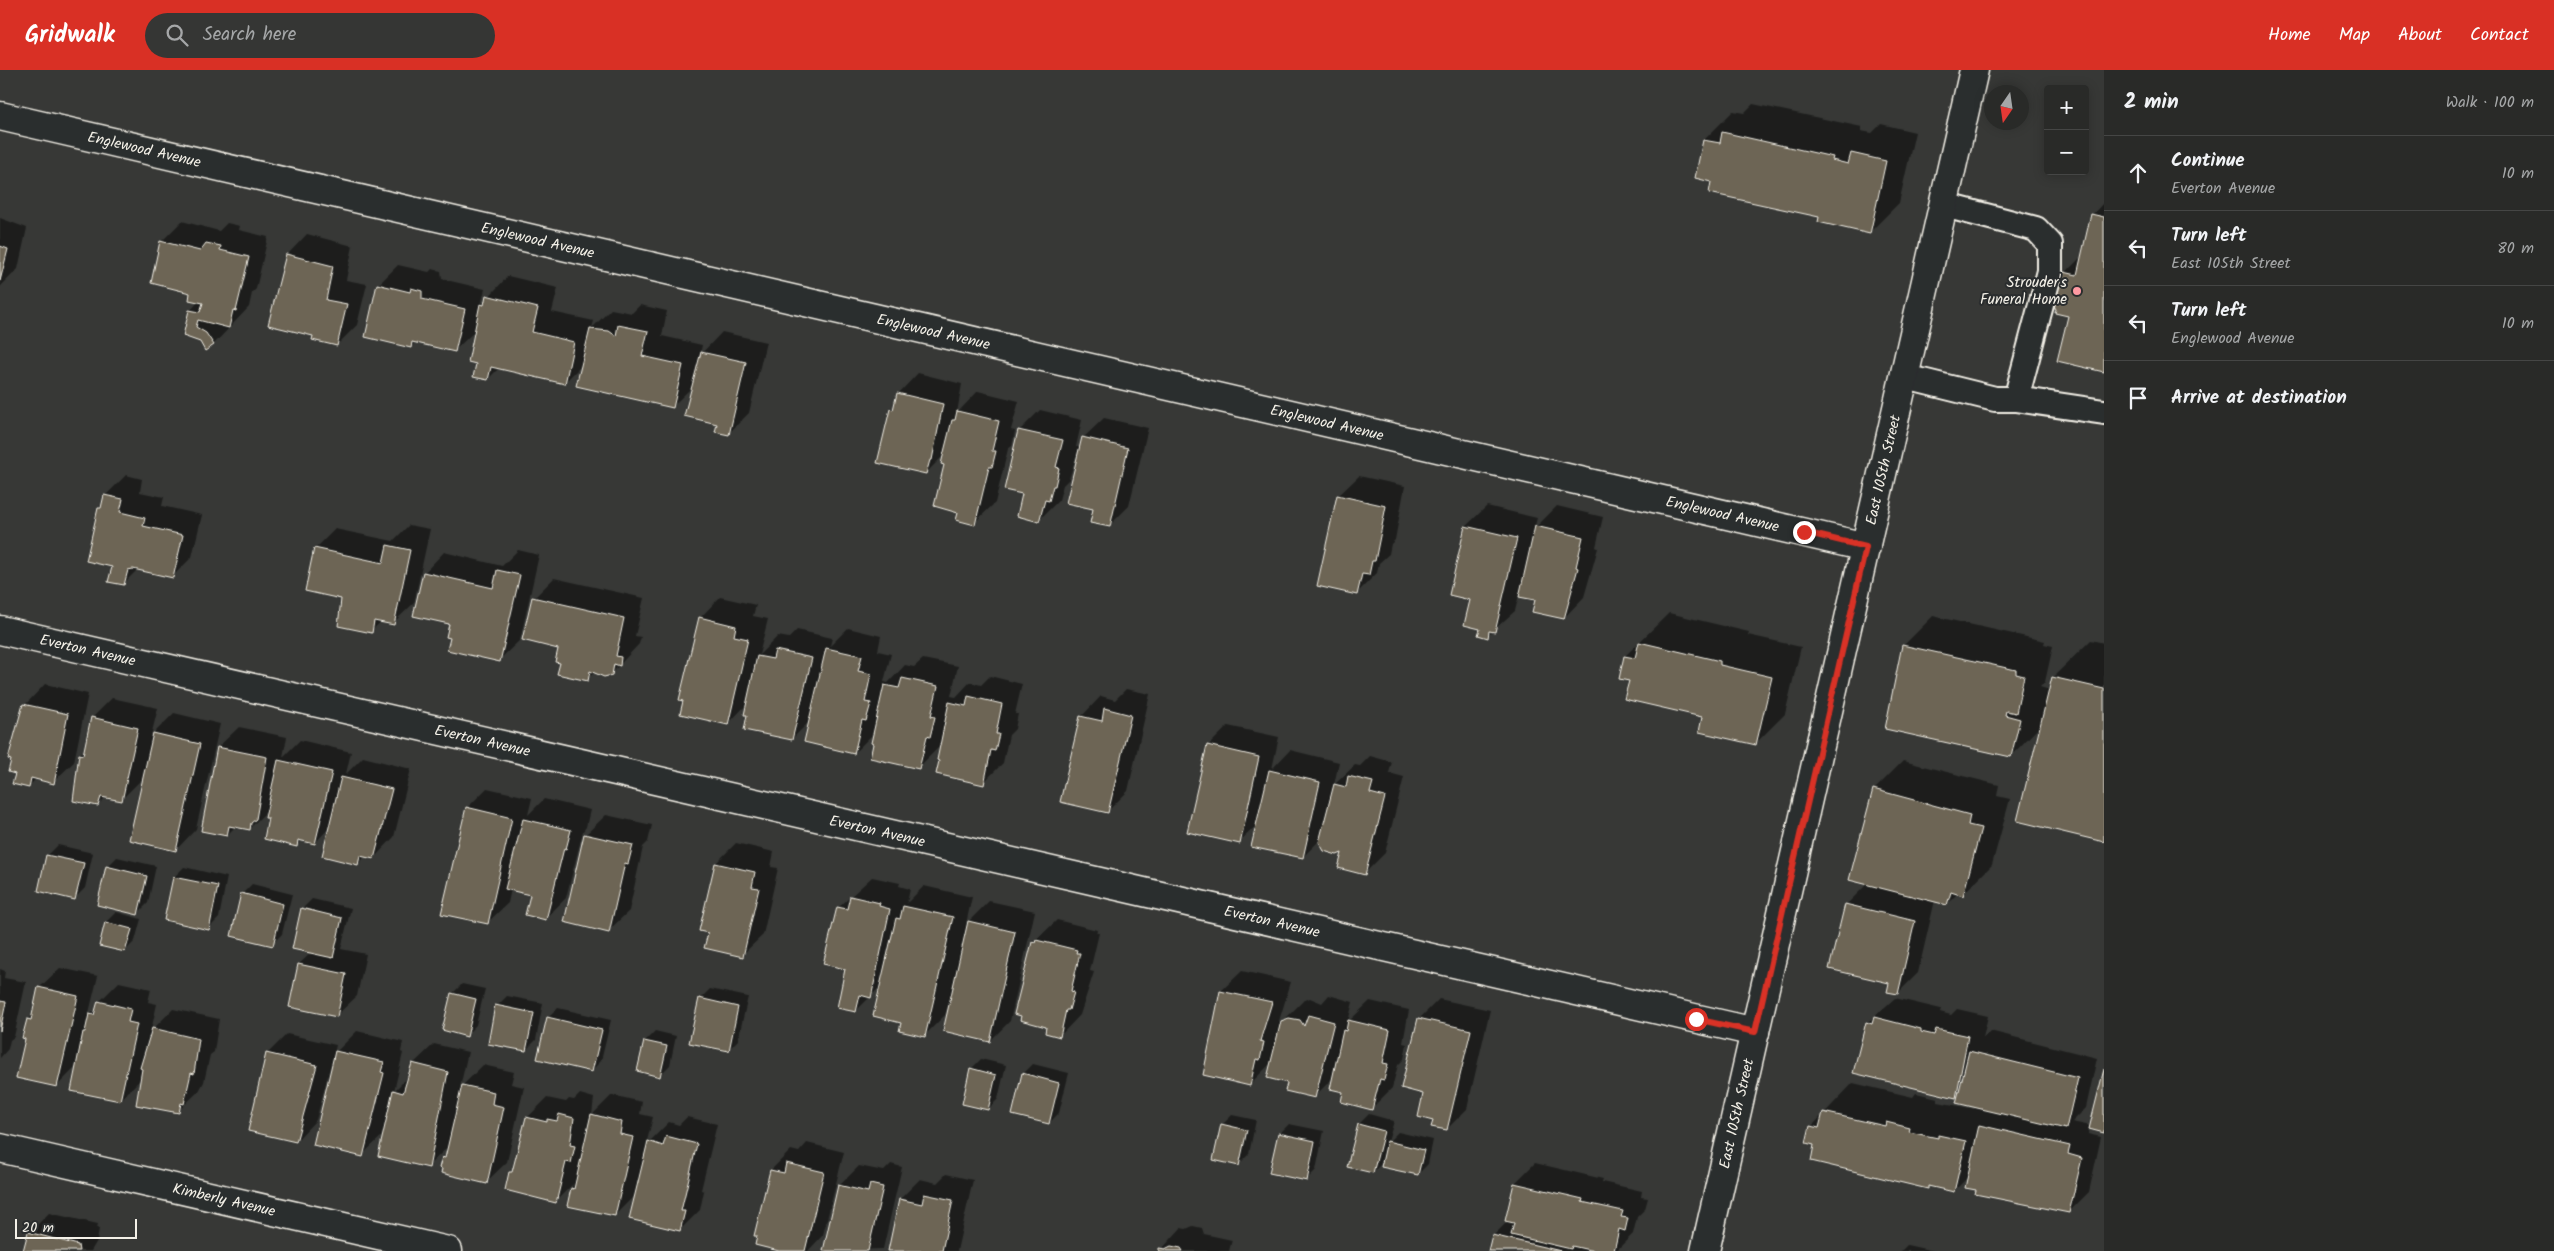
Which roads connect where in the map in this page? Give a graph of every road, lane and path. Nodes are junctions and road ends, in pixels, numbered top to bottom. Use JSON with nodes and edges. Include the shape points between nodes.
{"nodes":[{"id":1,"x":1974,"y":70,"type":"edge"},
{"id":2,"x":0,"y":116,"type":"edge"},
{"id":3,"x":1944,"y":205,"type":"junction"},
{"id":4,"x":1906,"y":377,"type":"junction"},
{"id":5,"x":2016,"y":399,"type":"junction"},
{"id":6,"x":2104,"y":412,"type":"edge"},
{"id":7,"x":1866,"y":547,"type":"junction"},
{"id":8,"x":0,"y":630,"type":"edge"},
{"id":9,"x":1755,"y":1032,"type":"junction"},
{"id":10,"x":0,"y":1148,"type":"edge"},
{"id":11,"x":448,"y":1251,"type":"edge"},
{"id":12,"x":1705,"y":1251,"type":"edge"}],
"edges":[{"from":1,"to":3,"type":"street","name":"East 105th Street"},
{"from":2,"to":7,"type":"street","name":"Englewood Avenue"},
{"from":3,"to":4,"type":"street","name":"East 105th Street"},
{"from":3,"to":5,"type":"lane","via":[[2036,229],[2050,244],[2050,271]]},
{"from":4,"to":5,"type":"lane","via":[[1995,399]]},
{"from":4,"to":7,"type":"street","name":"East 105th Street"},
{"from":5,"to":6,"type":"lane"},
{"from":7,"to":9,"type":"street","name":"East 105th Street"},
{"from":8,"to":9,"type":"street","name":"Everton Avenue"},
{"from":9,"to":12,"type":"street","name":"East 105th Street"},
{"from":10,"to":11,"type":"street","name":"Kimberly Avenue"}]}
